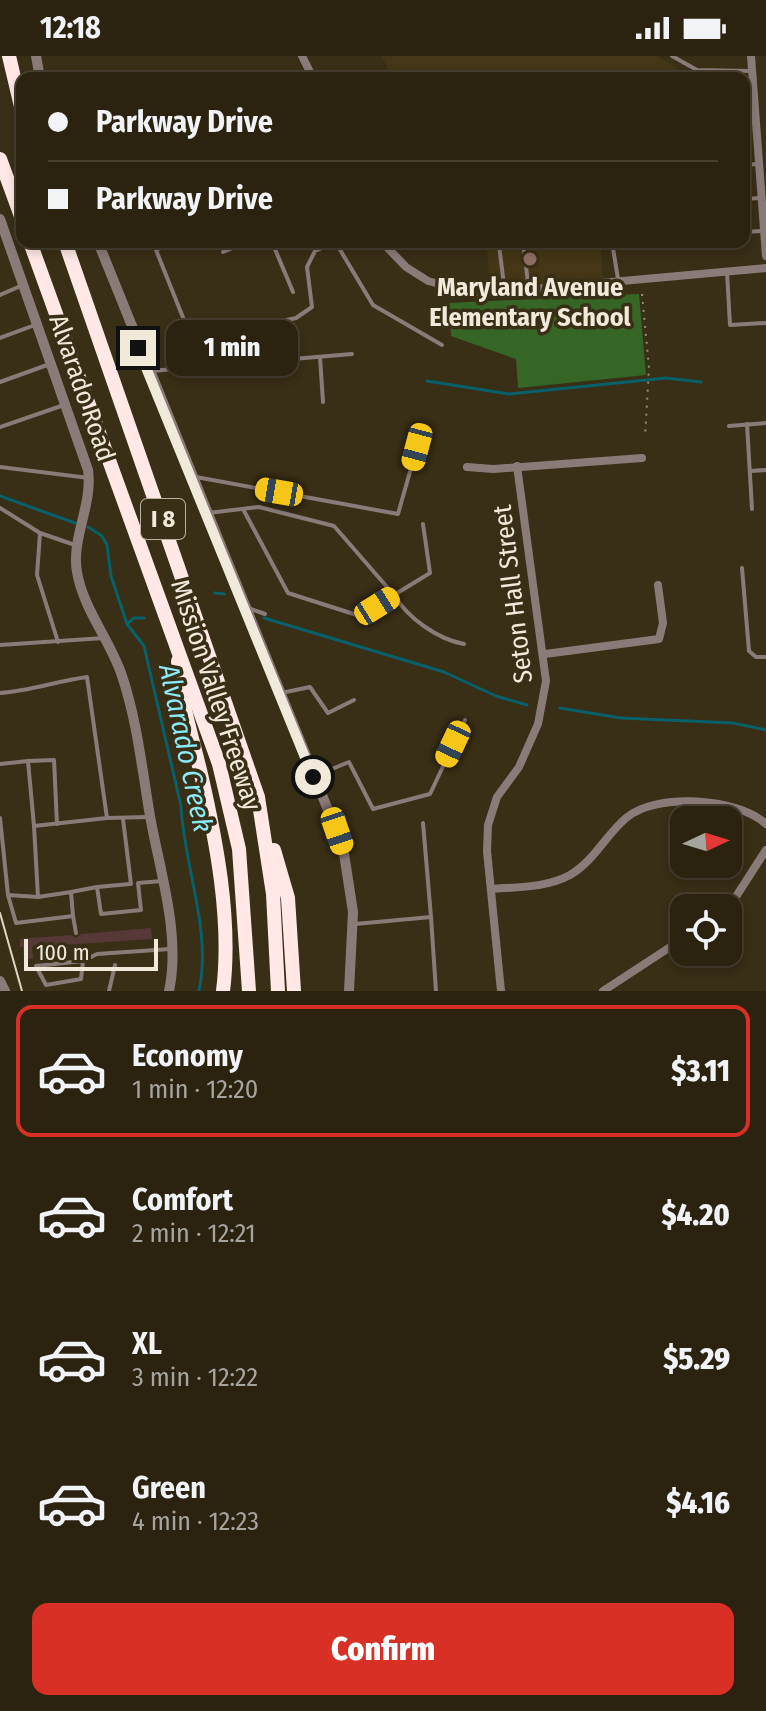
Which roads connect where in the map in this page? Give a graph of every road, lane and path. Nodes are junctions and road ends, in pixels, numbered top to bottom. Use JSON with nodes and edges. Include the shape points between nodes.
{"nodes":[{"id":1,"x":9,"y":56,"type":"edge"},
{"id":2,"x":672,"y":56,"type":"edge"},
{"id":3,"x":751,"y":56,"type":"edge"},
{"id":4,"x":752,"y":71,"type":"junction"},
{"id":5,"x":16,"y":86,"type":"edge"},
{"id":6,"x":761,"y":124,"type":"edge"},
{"id":7,"x":0,"y":159,"type":"edge"},
{"id":8,"x":760,"y":164,"type":"junction"},
{"id":9,"x":750,"y":165,"type":"edge"},
{"id":10,"x":762,"y":197,"type":"junction"},
{"id":11,"x":750,"y":198,"type":"edge"},
{"id":12,"x":16,"y":203,"type":"edge"},
{"id":13,"x":0,"y":219,"type":"edge"},
{"id":14,"x":764,"y":231,"type":"edge"},
{"id":15,"x":32,"y":248,"type":"edge"},
{"id":16,"x":67,"y":248,"type":"edge"},
{"id":17,"x":100,"y":248,"type":"edge"},
{"id":18,"x":160,"y":248,"type":"edge"},
{"id":19,"x":233,"y":248,"type":"edge"},
{"id":20,"x":275,"y":248,"type":"edge"},
{"id":21,"x":322,"y":248,"type":"edge"},
{"id":22,"x":340,"y":248,"type":"edge"},
{"id":23,"x":388,"y":248,"type":"edge"},
{"id":24,"x":499,"y":248,"type":"edge"},
{"id":25,"x":524,"y":248,"type":"edge"},
{"id":26,"x":613,"y":248,"type":"edge"},
{"id":27,"x":223,"y":252,"type":"dead end"},
{"id":28,"x":766,"y":256,"type":"edge"},
{"id":29,"x":766,"y":268,"type":"edge"},
{"id":30,"x":727,"y":272,"type":"junction"},
{"id":31,"x":619,"y":284,"type":"junction"},
{"id":32,"x":23,"y":285,"type":"junction"},
{"id":33,"x":293,"y":292,"type":"dead end"},
{"id":34,"x":529,"y":292,"type":"junction"},
{"id":35,"x":505,"y":293,"type":"junction"},
{"id":36,"x":642,"y":294,"type":"dead end"},
{"id":37,"x":0,"y":295,"type":"edge"},
{"id":38,"x":766,"y":323,"type":"edge"},
{"id":39,"x":37,"y":324,"type":"junction"},
{"id":40,"x":251,"y":328,"type":"dead end"},
{"id":41,"x":190,"y":335,"type":"dead end"},
{"id":42,"x":0,"y":338,"type":"edge"},
{"id":43,"x":442,"y":345,"type":"dead end"},
{"id":44,"x":352,"y":354,"type":"dead end"},
{"id":45,"x":320,"y":357,"type":"junction"},
{"id":46,"x":51,"y":363,"type":"junction"},
{"id":47,"x":148,"y":371,"type":"junction"},
{"id":48,"x":0,"y":382,"type":"edge"},
{"id":49,"x":323,"y":402,"type":"dead end"},
{"id":50,"x":66,"y":404,"type":"junction"},
{"id":51,"x":766,"y":423,"type":"edge"},
{"id":52,"x":747,"y":424,"type":"junction"},
{"id":53,"x":729,"y":426,"type":"dead end"},
{"id":54,"x":0,"y":427,"type":"edge"},
{"id":55,"x":645,"y":437,"type":"dead end"},
{"id":56,"x":417,"y":447,"type":"dead end"},
{"id":57,"x":642,"y":458,"type":"dead end"},
{"id":58,"x":517,"y":466,"type":"junction"},
{"id":59,"x":0,"y":467,"type":"edge"},
{"id":60,"x":467,"y":467,"type":"dead end"},
{"id":61,"x":766,"y":470,"type":"edge"},
{"id":62,"x":750,"y":471,"type":"junction"},
{"id":63,"x":190,"y":476,"type":"junction"},
{"id":64,"x":89,"y":478,"type":"junction"},
{"id":65,"x":0,"y":508,"type":"edge"},
{"id":66,"x":243,"y":509,"type":"junction"},
{"id":67,"x":752,"y":509,"type":"dead end"},
{"id":68,"x":205,"y":513,"type":"junction"},
{"id":69,"x":423,"y":524,"type":"dead end"},
{"id":70,"x":40,"y":533,"type":"junction"},
{"id":71,"x":77,"y":546,"type":"junction"},
{"id":72,"x":742,"y":568,"type":"dead end"},
{"id":73,"x":658,"y":585,"type":"dead end"},
{"id":74,"x":394,"y":595,"type":"junction"},
{"id":75,"x":245,"y":607,"type":"junction"},
{"id":76,"x":265,"y":614,"type":"dead end"},
{"id":77,"x":106,"y":638,"type":"junction"},
{"id":78,"x":176,"y":641,"type":"junction"},
{"id":79,"x":58,"y":642,"type":"junction"},
{"id":80,"x":464,"y":644,"type":"dead end"},
{"id":81,"x":0,"y":645,"type":"edge"},
{"id":82,"x":545,"y":654,"type":"junction"},
{"id":83,"x":766,"y":657,"type":"edge"},
{"id":84,"x":0,"y":693,"type":"edge"},
{"id":85,"x":279,"y":693,"type":"junction"},
{"id":86,"x":354,"y":700,"type":"dead end"},
{"id":87,"x":465,"y":720,"type":"dead end"},
{"id":88,"x":28,"y":761,"type":"junction"},
{"id":89,"x":0,"y":764,"type":"edge"},
{"id":90,"x":313,"y":777,"type":"junction"},
{"id":91,"x":258,"y":797,"type":"junction"},
{"id":92,"x":150,"y":817,"type":"junction"},
{"id":93,"x":0,"y":818,"type":"edge"},
{"id":94,"x":107,"y":818,"type":"junction"},
{"id":95,"x":123,"y":818,"type":"junction"},
{"id":96,"x":423,"y":823,"type":"dead end"},
{"id":97,"x":57,"y":824,"type":"junction"},
{"id":98,"x":766,"y":824,"type":"edge"},
{"id":99,"x":34,"y":826,"type":"junction"},
{"id":100,"x":766,"y":850,"type":"edge"},
{"id":101,"x":162,"y":881,"type":"junction"},
{"id":102,"x":138,"y":883,"type":"junction"},
{"id":103,"x":131,"y":884,"type":"junction"},
{"id":104,"x":97,"y":887,"type":"junction"},
{"id":105,"x":491,"y":889,"type":"junction"},
{"id":106,"x":71,"y":892,"type":"junction"},
{"id":107,"x":738,"y":894,"type":"edge"},
{"id":108,"x":8,"y":895,"type":"junction"},
{"id":109,"x":38,"y":897,"type":"junction"},
{"id":110,"x":73,"y":916,"type":"junction"},
{"id":111,"x":431,"y":917,"type":"junction"},
{"id":112,"x":352,"y":925,"type":"junction"},
{"id":113,"x":76,"y":933,"type":"dead end"},
{"id":114,"x":670,"y":947,"type":"edge"},
{"id":115,"x":173,"y":948,"type":"junction"},
{"id":116,"x":83,"y":961,"type":"junction"},
{"id":117,"x":115,"y":965,"type":"dead end"},
{"id":118,"x":0,"y":981,"type":"edge"},
{"id":119,"x":5,"y":991,"type":"edge"},
{"id":120,"x":109,"y":991,"type":"edge"},
{"id":121,"x":169,"y":991,"type":"edge"},
{"id":122,"x":223,"y":991,"type":"edge"},
{"id":123,"x":249,"y":991,"type":"edge"},
{"id":124,"x":278,"y":991,"type":"edge"},
{"id":125,"x":294,"y":991,"type":"edge"},
{"id":126,"x":349,"y":991,"type":"edge"},
{"id":127,"x":436,"y":991,"type":"edge"},
{"id":128,"x":501,"y":991,"type":"edge"},
{"id":129,"x":603,"y":991,"type":"edge"}],
"edges":[{"from":1,"to":5,"type":"highway"},
{"from":2,"to":4,"type":"lane","via":[[697,70]]},
{"from":3,"to":4,"type":"street"},
{"from":4,"to":6,"type":"street"},
{"from":6,"to":8,"type":"street"},
{"from":7,"to":12,"type":"highway"},
{"from":8,"to":9,"type":"lane"},
{"from":8,"to":10,"type":"street"},
{"from":10,"to":11,"type":"lane"},
{"from":10,"to":14,"type":"street"},
{"from":13,"to":32,"type":"street","name":"Alvarado Road","via":[[6,249]]},
{"from":14,"to":28,"type":"street"},
{"from":15,"to":78,"type":"highway","name":"Mission Valley Freeway","number":"I 8"},
{"from":16,"to":91,"type":"highway","name":"Mission Valley Freeway","number":"I 8"},
{"from":17,"to":47,"type":"street"},
{"from":18,"to":41,"type":"lane","via":[[156,250]]},
{"from":19,"to":27,"type":"lane"},
{"from":20,"to":33,"type":"lane"},
{"from":21,"to":40,"type":"lane","via":[[307,267],[312,307],[296,318]]},
{"from":22,"to":43,"type":"lane","via":[[373,305]]},
{"from":23,"to":35,"type":"street","via":[[406,267],[440,286],[465,293]]},
{"from":24,"to":35,"type":"lane"},
{"from":25,"to":34,"type":"lane"},
{"from":26,"to":31,"type":"lane"},
{"from":29,"to":30,"type":"street"},
{"from":30,"to":31,"type":"street"},
{"from":30,"to":38,"type":"lane","via":[[730,325]]},
{"from":31,"to":34,"type":"street"},
{"from":32,"to":37,"type":"lane"},
{"from":32,"to":39,"type":"street","name":"Alvarado Road"},
{"from":34,"to":35,"type":"street"},
{"from":36,"to":55,"type":"path","via":[[649,368]]},
{"from":39,"to":42,"type":"lane"},
{"from":39,"to":46,"type":"street","name":"Alvarado Road"},
{"from":44,"to":45,"type":"lane"},
{"from":45,"to":47,"type":"lane"},
{"from":45,"to":49,"type":"lane"},
{"from":46,"to":48,"type":"lane"},
{"from":46,"to":50,"type":"street","name":"Alvarado Road"},
{"from":47,"to":63,"type":"street"},
{"from":50,"to":54,"type":"lane"},
{"from":50,"to":64,"type":"street","name":"Alvarado Road"},
{"from":51,"to":52,"type":"lane"},
{"from":52,"to":53,"type":"lane"},
{"from":52,"to":62,"type":"lane"},
{"from":56,"to":63,"type":"lane","via":[[398,514]]},
{"from":57,"to":58,"type":"street"},
{"from":58,"to":60,"type":"street"},
{"from":58,"to":82,"type":"street","name":"Seton Hall Street"},
{"from":59,"to":64,"type":"lane"},
{"from":61,"to":62,"type":"lane"},
{"from":62,"to":67,"type":"lane"},
{"from":63,"to":68,"type":"street"},
{"from":64,"to":71,"type":"street","name":"Alvarado Road"},
{"from":65,"to":70,"type":"lane"},
{"from":66,"to":68,"type":"lane"},
{"from":66,"to":74,"type":"lane","via":[[259,507],[334,526]]},
{"from":66,"to":74,"type":"lane","via":[[288,593],[360,616]]},
{"from":68,"to":75,"type":"street"},
{"from":69,"to":74,"type":"lane","via":[[430,573]]},
{"from":70,"to":71,"type":"lane"},
{"from":70,"to":79,"type":"lane","via":[[37,575]]},
{"from":71,"to":77,"type":"street","name":"Alvarado Road","via":[[81,587]]},
{"from":72,"to":83,"type":"lane","via":[[749,651]]},
{"from":73,"to":82,"type":"street","via":[[663,623],[659,639]]},
{"from":74,"to":80,"type":"lane","via":[[405,612],[450,641]]},
{"from":75,"to":76,"type":"lane"},
{"from":75,"to":85,"type":"street"},
{"from":77,"to":79,"type":"lane"},
{"from":77,"to":92,"type":"street","name":"Alvarado Road","via":[[129,702]]},
{"from":78,"to":122,"type":"highway","via":[[180,694],[216,858]]},
{"from":78,"to":123,"type":"highway","name":"Mission Valley Freeway","number":"I 8","via":[[229,802],[245,895]]},
{"from":79,"to":81,"type":"lane"},
{"from":82,"to":105,"type":"street","name":"Seton Hall Street","via":[[538,724],[519,767],[497,797],[488,825]]},
{"from":84,"to":94,"type":"lane","via":[[87,677]]},
{"from":85,"to":86,"type":"lane","via":[[310,687],[328,713]]},
{"from":85,"to":90,"type":"street"},
{"from":87,"to":90,"type":"lane","via":[[430,794],[373,809],[349,762]]},
{"from":88,"to":89,"type":"lane"},
{"from":88,"to":97,"type":"lane","via":[[54,760]]},
{"from":88,"to":99,"type":"lane"},
{"from":90,"to":112,"type":"street","via":[[343,847]]},
{"from":91,"to":124,"type":"highway","name":"Mission Valley Freeway","number":"I 8","via":[[273,894]]},
{"from":91,"to":125,"type":"highway","via":[[288,898]]},
{"from":92,"to":95,"type":"lane"},
{"from":92,"to":101,"type":"street","name":"Alvarado Road"},
{"from":93,"to":108,"type":"lane"},
{"from":94,"to":95,"type":"lane"},
{"from":94,"to":97,"type":"lane"},
{"from":95,"to":103,"type":"lane"},
{"from":96,"to":111,"type":"lane"},
{"from":97,"to":99,"type":"lane"},
{"from":98,"to":105,"type":"street","via":[[733,805],[653,804],[628,816],[571,874],[543,884]]},
{"from":99,"to":109,"type":"lane"},
{"from":100,"to":107,"type":"street"},
{"from":101,"to":102,"type":"lane"},
{"from":101,"to":115,"type":"street","name":"Alvarado Road"},
{"from":102,"to":103,"type":"lane"},
{"from":102,"to":104,"type":"lane","via":[[141,910],[101,914]]},
{"from":103,"to":104,"type":"lane"},
{"from":104,"to":106,"type":"lane"},
{"from":105,"to":128,"type":"street","name":"Seton Hall Street"},
{"from":106,"to":109,"type":"lane"},
{"from":106,"to":110,"type":"lane"},
{"from":108,"to":109,"type":"lane"},
{"from":108,"to":110,"type":"lane","via":[[16,923]]},
{"from":110,"to":113,"type":"lane"},
{"from":111,"to":112,"type":"lane"},
{"from":111,"to":127,"type":"lane"},
{"from":112,"to":126,"type":"street"},
{"from":114,"to":129,"type":"street"},
{"from":115,"to":116,"type":"lane","via":[[97,954]]},
{"from":115,"to":121,"type":"street","name":"Alvarado Road"},
{"from":116,"to":116,"type":"lane","via":[[52,964],[36,966],[46,985],[81,979]]},
{"from":117,"to":120,"type":"lane"},
{"from":118,"to":119,"type":"street"}]}
